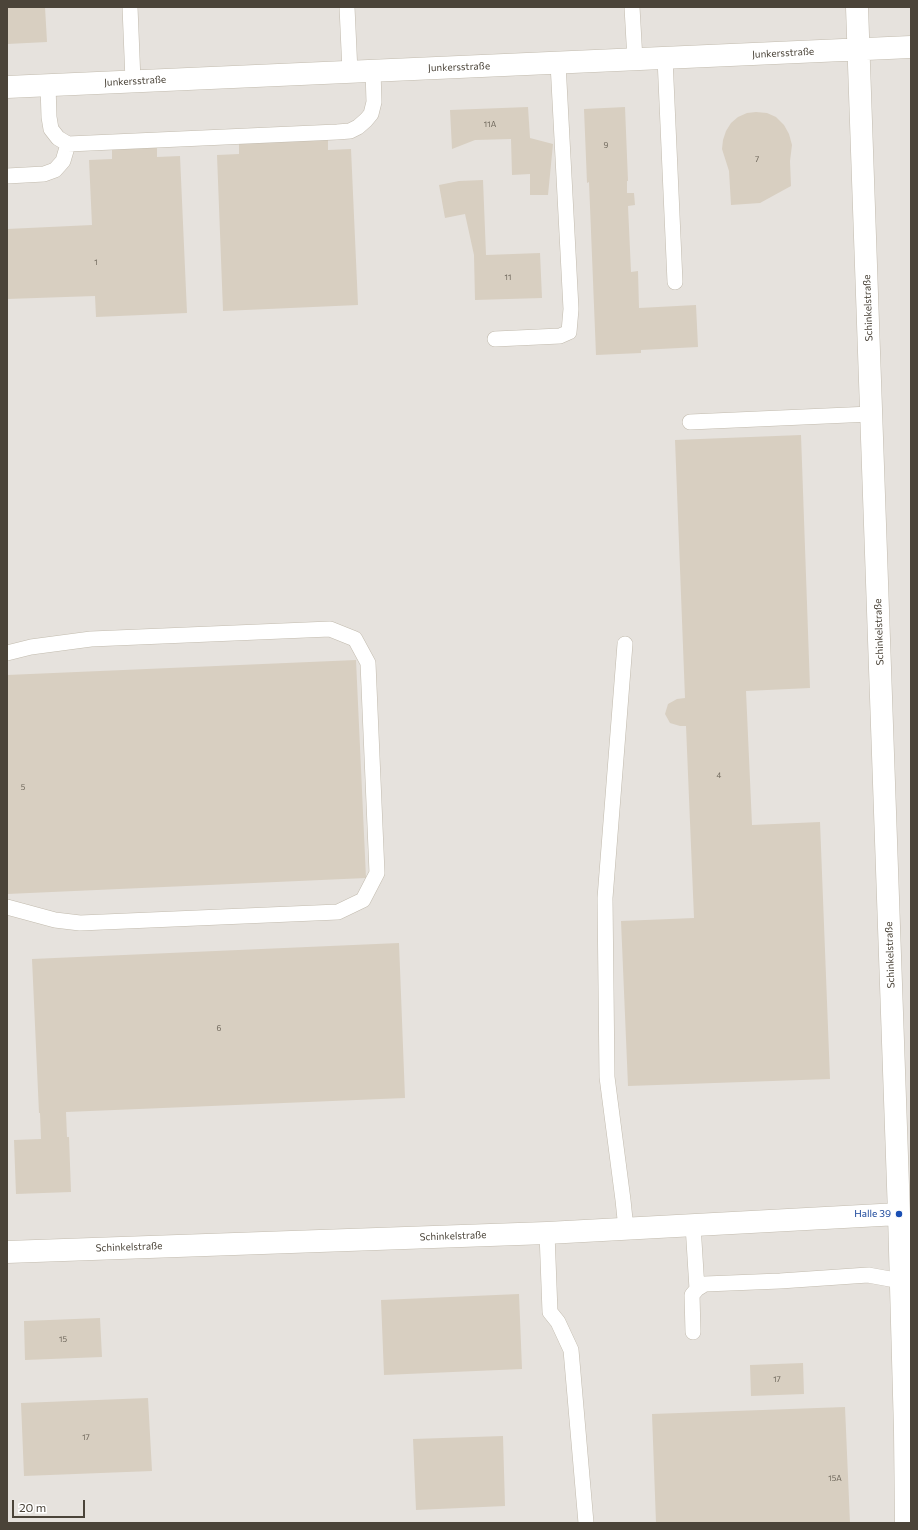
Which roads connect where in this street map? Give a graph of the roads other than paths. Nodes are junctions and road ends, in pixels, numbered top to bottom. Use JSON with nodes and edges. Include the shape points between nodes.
{"nodes":[{"id":1,"x":130,"y":7,"type":"edge"},
{"id":2,"x":347,"y":7,"type":"edge"},
{"id":3,"x":632,"y":7,"type":"edge"},
{"id":4,"x":857,"y":7,"type":"edge"},
{"id":5,"x":911,"y":47,"type":"edge"},
{"id":6,"x":859,"y":49,"type":"junction"},
{"id":7,"x":665,"y":58,"type":"junction"},
{"id":8,"x":635,"y":60,"type":"junction"},
{"id":9,"x":558,"y":63,"type":"junction"},
{"id":10,"x":373,"y":71,"type":"junction"},
{"id":11,"x":350,"y":72,"type":"junction"},
{"id":12,"x":133,"y":81,"type":"junction"},
{"id":13,"x":48,"y":85,"type":"junction"},
{"id":14,"x":7,"y":87,"type":"edge"},
{"id":15,"x":68,"y":144,"type":"junction"},
{"id":16,"x":7,"y":176,"type":"edge"},
{"id":17,"x":675,"y":282,"type":"dead end"},
{"id":18,"x":495,"y":339,"type":"dead end"},
{"id":19,"x":871,"y":414,"type":"junction"},
{"id":20,"x":690,"y":422,"type":"dead end"},
{"id":21,"x":625,"y":644,"type":"dead end"},
{"id":22,"x":7,"y":653,"type":"edge"},
{"id":23,"x":7,"y":907,"type":"edge"},
{"id":24,"x":902,"y":1068,"type":"edge"},
{"id":25,"x":899,"y":1214,"type":"junction"},
{"id":26,"x":693,"y":1225,"type":"junction"},
{"id":27,"x":626,"y":1229,"type":"junction"},
{"id":28,"x":547,"y":1233,"type":"junction"},
{"id":29,"x":7,"y":1252,"type":"edge"},
{"id":30,"x":901,"y":1281,"type":"junction"},
{"id":31,"x":697,"y":1289,"type":"junction"},
{"id":32,"x":693,"y":1332,"type":"dead end"},
{"id":33,"x":908,"y":1431,"type":"edge"},
{"id":34,"x":586,"y":1523,"type":"edge"},
{"id":35,"x":906,"y":1523,"type":"edge"}],
"edges":[{"from":1,"to":12,"type":"lane"},
{"from":2,"to":11,"type":"lane"},
{"from":3,"to":8,"type":"lane"},
{"from":4,"to":6,"type":"street","name":"Schinkelstraße"},
{"from":5,"to":6,"type":"street","name":"Junkersstraße"},
{"from":6,"to":7,"type":"street","name":"Junkersstraße"},
{"from":6,"to":19,"type":"street","name":"Schinkelstraße"},
{"from":7,"to":8,"type":"street","name":"Junkersstraße"},
{"from":7,"to":17,"type":"lane"},
{"from":8,"to":9,"type":"street","name":"Junkersstraße"},
{"from":9,"to":10,"type":"street","name":"Junkersstraße"},
{"from":9,"to":18,"type":"lane","via":[[571,309],[569,332],[560,336]]},
{"from":10,"to":11,"type":"street","name":"Junkersstraße"},
{"from":10,"to":15,"type":"lane","via":[[374,102],[371,114],[350,131]]},
{"from":11,"to":12,"type":"street","name":"Junkersstraße"},
{"from":12,"to":13,"type":"street","name":"Junkersstraße"},
{"from":13,"to":14,"type":"street","name":"Junkersstraße"},
{"from":13,"to":15,"type":"lane","via":[[51,129],[58,138]]},
{"from":15,"to":16,"type":"lane","via":[[63,161],[55,170],[44,174]]},
{"from":19,"to":20,"type":"lane"},
{"from":19,"to":24,"type":"street","name":"Schinkelstraße"},
{"from":21,"to":27,"type":"lane","via":[[605,898],[607,1077]]},
{"from":22,"to":23,"type":"lane","via":[[91,638],[330,629],[355,639],[368,663],[376,873],[363,900],[338,912],[80,924]]},
{"from":24,"to":25,"type":"street","name":"Schinkelstraße"},
{"from":25,"to":26,"type":"street","name":"Schinkelstraße"},
{"from":25,"to":30,"type":"street","name":"Schinkelstraße"},
{"from":26,"to":27,"type":"street","name":"Schinkelstraße"},
{"from":26,"to":31,"type":"lane"},
{"from":27,"to":28,"type":"street","name":"Schinkelstraße"},
{"from":28,"to":29,"type":"street","name":"Schinkelstraße"},
{"from":28,"to":34,"type":"lane","via":[[550,1312],[558,1322],[571,1350]]},
{"from":30,"to":31,"type":"lane","via":[[868,1274],[705,1284]]},
{"from":30,"to":33,"type":"street","name":"Schinkelstraße"},
{"from":31,"to":32,"type":"lane","via":[[692,1296]]},
{"from":33,"to":35,"type":"street","name":"Schinkelstraße"}]}
